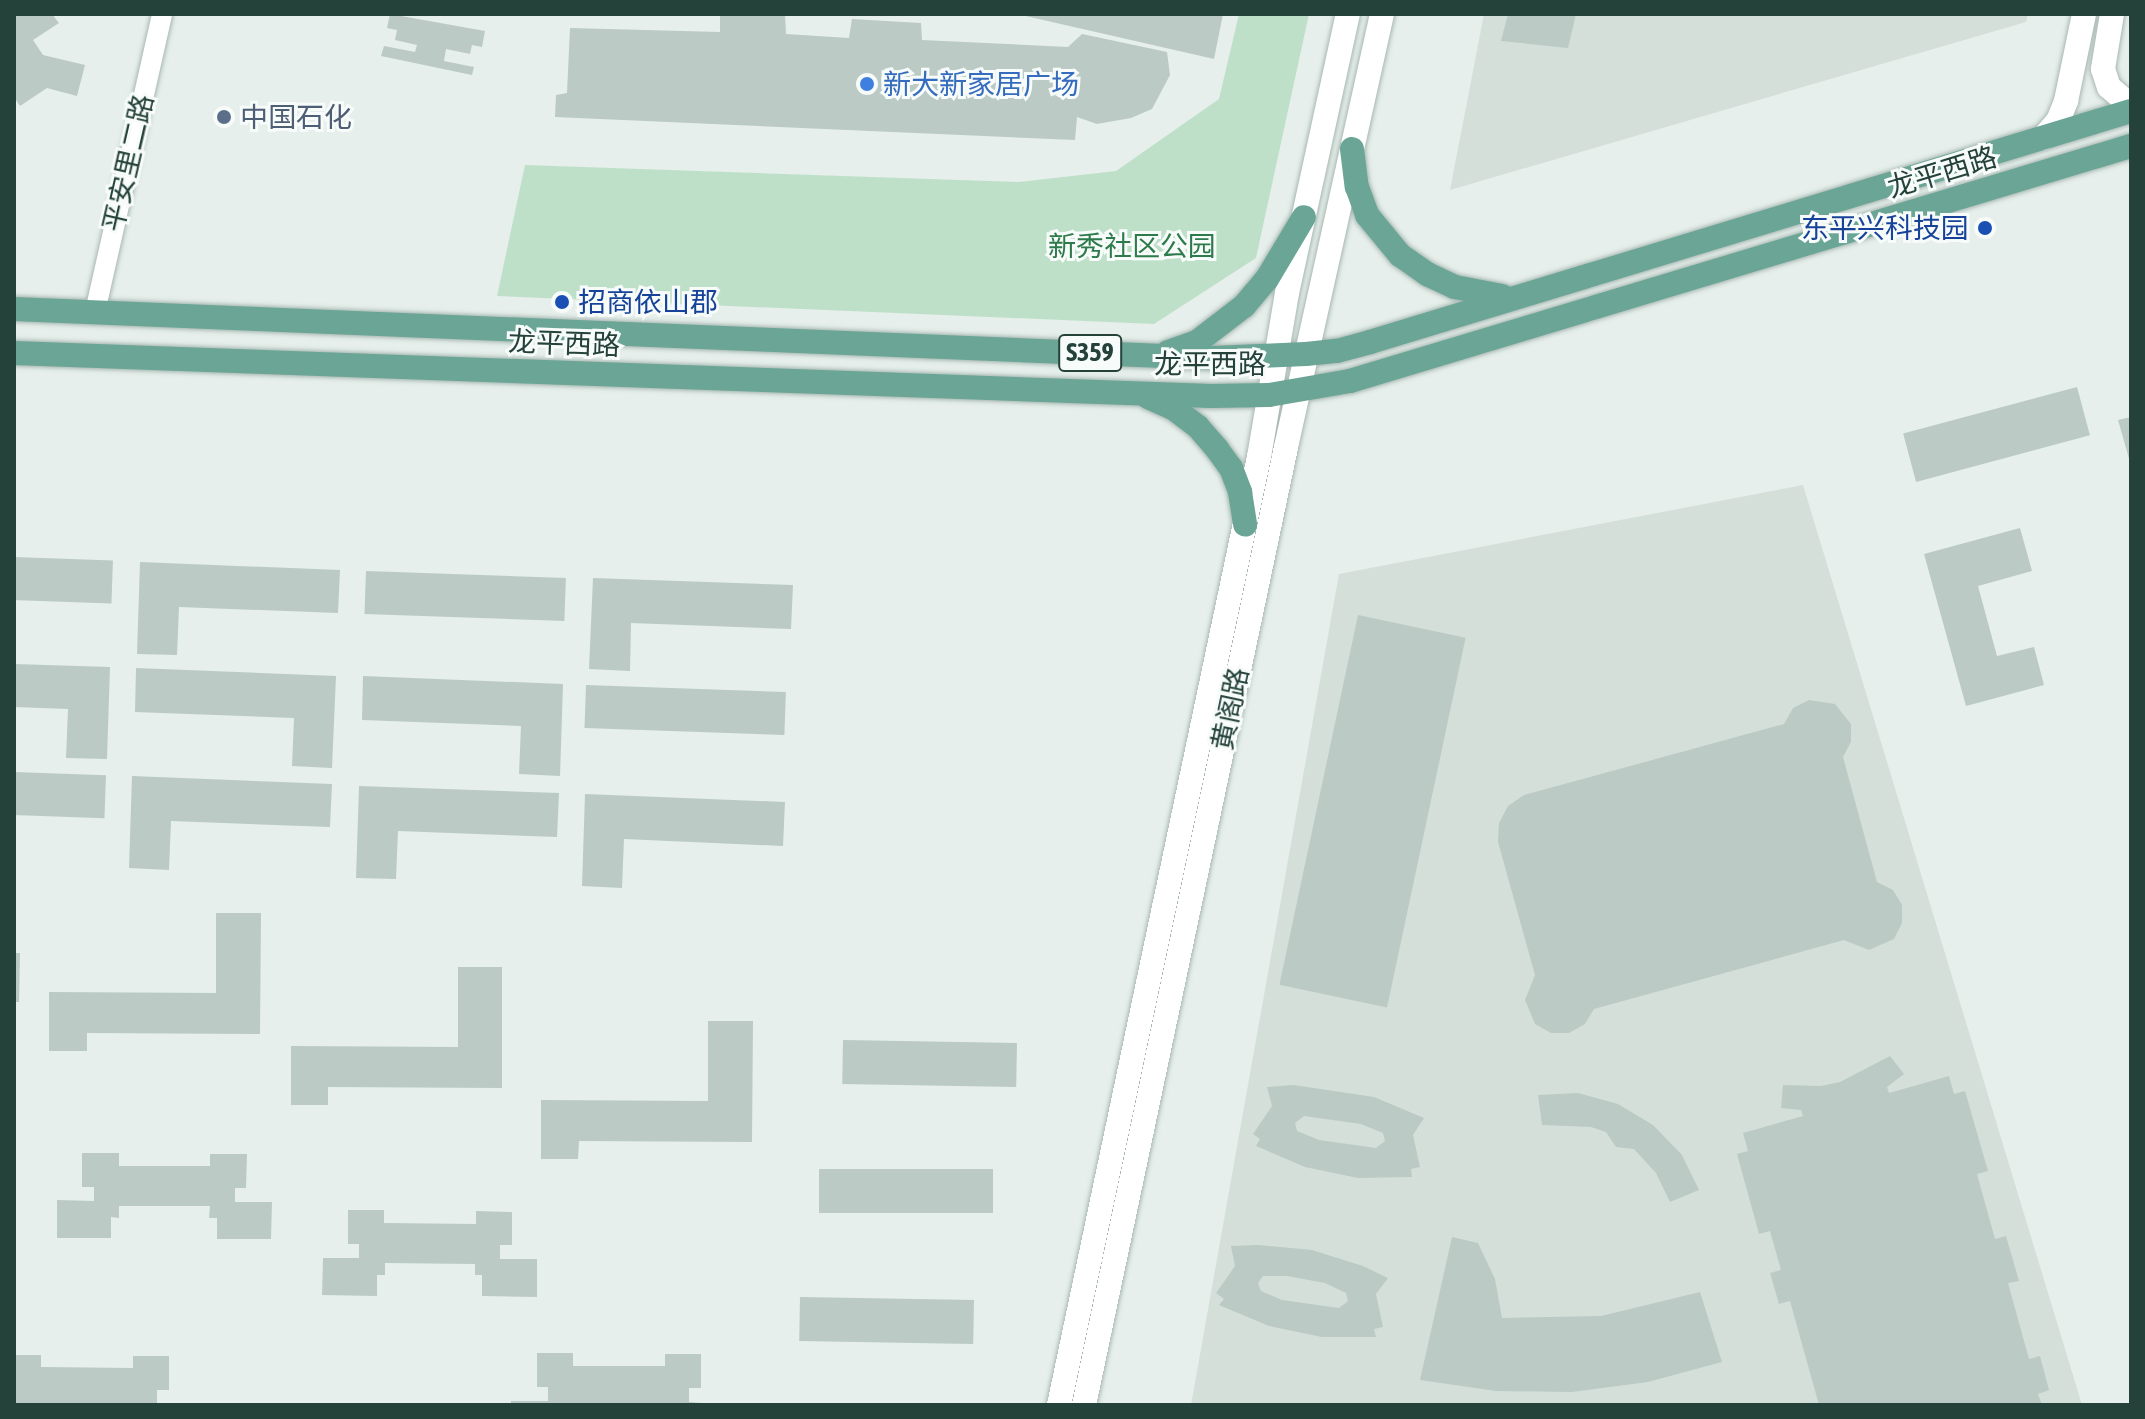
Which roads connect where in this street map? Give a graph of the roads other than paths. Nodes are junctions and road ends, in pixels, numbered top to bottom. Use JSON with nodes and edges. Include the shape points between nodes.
{"nodes":[{"id":1,"x":162,"y":14,"type":"edge"},
{"id":2,"x":1348,"y":14,"type":"edge"},
{"id":3,"x":1382,"y":14,"type":"edge"},
{"id":4,"x":2084,"y":14,"type":"edge"},
{"id":5,"x":2112,"y":14,"type":"edge"},
{"id":6,"x":2131,"y":109,"type":"edge"},
{"id":7,"x":2043,"y":138,"type":"junction"},
{"id":8,"x":2131,"y":146,"type":"edge"},
{"id":9,"x":1352,"y":149,"type":"junction"},
{"id":10,"x":1304,"y":217,"type":"junction"},
{"id":11,"x":1517,"y":296,"type":"junction"},
{"id":12,"x":14,"y":309,"type":"edge"},
{"id":13,"x":95,"y":312,"type":"junction"},
{"id":14,"x":202,"y":317,"type":"junction"},
{"id":15,"x":924,"y":346,"type":"junction"},
{"id":16,"x":14,"y":353,"type":"edge"},
{"id":17,"x":1306,"y":354,"type":"junction"},
{"id":18,"x":1159,"y":356,"type":"junction"},
{"id":19,"x":1276,"y":356,"type":"junction"},
{"id":20,"x":200,"y":360,"type":"junction"},
{"id":21,"x":923,"y":386,"type":"junction"},
{"id":22,"x":1298,"y":392,"type":"junction"},
{"id":23,"x":1138,"y":393,"type":"junction"},
{"id":24,"x":1269,"y":395,"type":"junction"},
{"id":25,"x":1245,"y":525,"type":"junction"},
{"id":26,"x":1059,"y":1405,"type":"edge"},
{"id":27,"x":1084,"y":1405,"type":"edge"}],
"edges":[{"from":1,"to":13,"type":"street","name":"平安里二路"},
{"from":2,"to":10,"type":"main road","name":"黄阁路"},
{"from":3,"to":9,"type":"main road","name":"黄阁路"},
{"from":4,"to":7,"type":"main road","via":[[2066,101]]},
{"from":5,"to":6,"type":"main road","via":[[2103,69],[2109,87]]},
{"from":6,"to":7,"type":"main road","name":"龙平西路","number":"S359"},
{"from":7,"to":11,"type":"main road","name":"龙平西路","number":"S359"},
{"from":8,"to":22,"type":"main road","name":"龙平西路","number":"S359","via":[[1350,381]]},
{"from":9,"to":11,"type":"main road","via":[[1367,215],[1400,255],[1455,287]]},
{"from":9,"to":17,"type":"main road","name":"黄阁路"},
{"from":10,"to":18,"type":"main road","via":[[1286,251],[1244,306],[1197,342]]},
{"from":10,"to":19,"type":"main road","name":"黄阁路"},
{"from":11,"to":17,"type":"main road","name":"龙平西路","number":"S359","via":[[1337,351]]},
{"from":12,"to":13,"type":"main road","name":"龙平西路","number":"S359"},
{"from":13,"to":14,"type":"main road","name":"龙平西路","number":"S359"},
{"from":14,"to":15,"type":"main road","name":"龙平西路","number":"S359"},
{"from":14,"to":20,"type":"main road"},
{"from":15,"to":18,"type":"main road","name":"龙平西路","number":"S359"},
{"from":15,"to":21,"type":"main road"},
{"from":16,"to":20,"type":"main road","name":"龙平西路","number":"S359"},
{"from":17,"to":19,"type":"main road","name":"龙平西路","number":"S359"},
{"from":17,"to":22,"type":"main road","name":"黄阁路"},
{"from":18,"to":19,"type":"main road","name":"龙平西路","number":"S359"},
{"from":19,"to":24,"type":"main road","name":"黄阁路"},
{"from":20,"to":21,"type":"main road","name":"龙平西路","number":"S359"},
{"from":21,"to":23,"type":"main road","name":"龙平西路","number":"S359"},
{"from":22,"to":24,"type":"main road","name":"龙平西路","number":"S359"},
{"from":22,"to":27,"type":"main road","name":"黄阁路"},
{"from":23,"to":24,"type":"main road","name":"龙平西路","number":"S359"},
{"from":23,"to":25,"type":"main road","via":[[1173,408],[1217,449],[1240,492]]},
{"from":24,"to":25,"type":"main road","name":"黄阁路"},
{"from":25,"to":26,"type":"main road","name":"黄阁路"}]}
